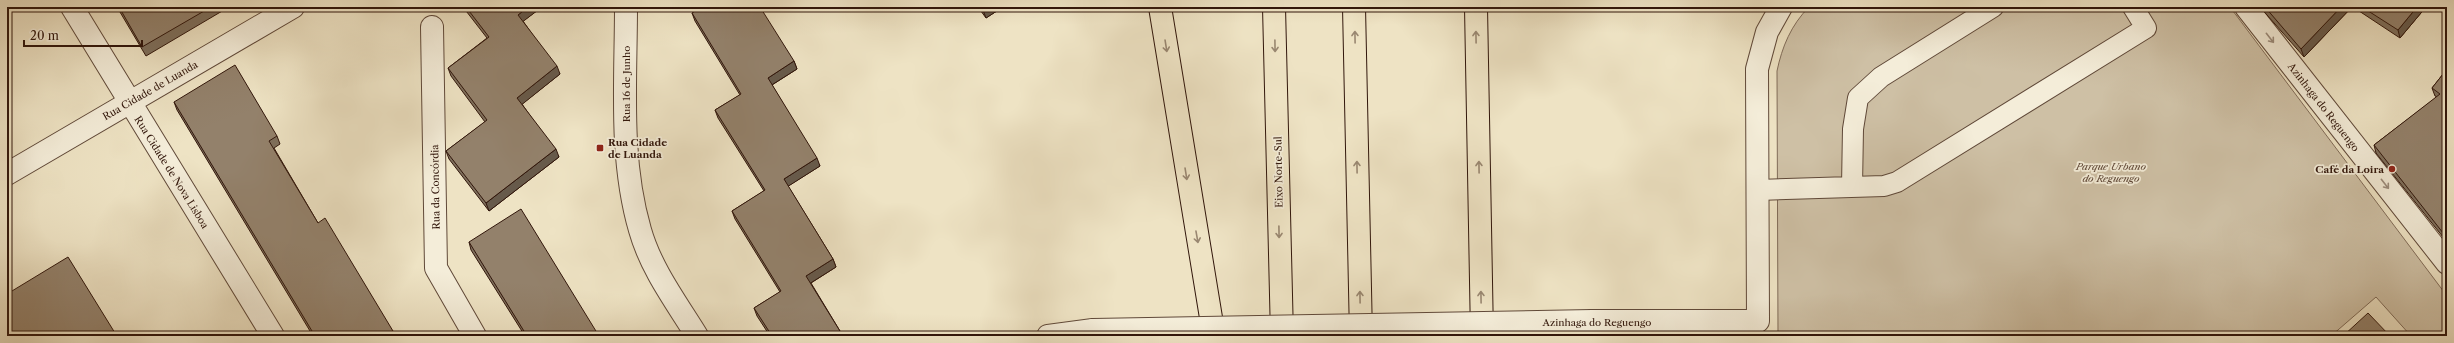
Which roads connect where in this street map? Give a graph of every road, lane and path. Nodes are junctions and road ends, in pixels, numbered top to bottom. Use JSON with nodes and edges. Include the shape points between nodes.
{"nodes":[{"id":1,"x":72,"y":7,"type":"edge"},
{"id":2,"x":293,"y":7,"type":"edge"},
{"id":3,"x":626,"y":7,"type":"edge"},
{"id":4,"x":1160,"y":7,"type":"edge"},
{"id":5,"x":1274,"y":7,"type":"edge"},
{"id":6,"x":1354,"y":7,"type":"edge"},
{"id":7,"x":1476,"y":7,"type":"edge"},
{"id":8,"x":1781,"y":7,"type":"edge"},
{"id":9,"x":1993,"y":7,"type":"edge"},
{"id":10,"x":2133,"y":7,"type":"edge"},
{"id":11,"x":2246,"y":7,"type":"edge"},
{"id":12,"x":432,"y":27,"type":"dead end"},
{"id":13,"x":128,"y":102,"type":"junction"},
{"id":14,"x":7,"y":174,"type":"edge"},
{"id":15,"x":1852,"y":186,"type":"junction"},
{"id":16,"x":1758,"y":190,"type":"junction"},
{"id":17,"x":2447,"y":263,"type":"edge"},
{"id":18,"x":273,"y":336,"type":"edge"},
{"id":19,"x":475,"y":336,"type":"edge"},
{"id":20,"x":697,"y":336,"type":"edge"},
{"id":21,"x":1048,"y":336,"type":"edge"},
{"id":22,"x":1214,"y":336,"type":"edge"},
{"id":23,"x":1282,"y":336,"type":"edge"},
{"id":24,"x":1361,"y":336,"type":"edge"},
{"id":25,"x":1482,"y":336,"type":"edge"}],
"edges":[{"from":1,"to":13,"type":"street","name":"Rua Cidade de Nova Lisboa"},
{"from":2,"to":13,"type":"street","name":"Rua Cidade de Luanda"},
{"from":3,"to":20,"type":"street","name":"Rua 16 de Junho","via":[[626,147],[630,191],[640,231],[658,274]]},
{"from":4,"to":22,"type":"highway","one_way":true},
{"from":5,"to":23,"type":"highway","name":"Eixo Norte-Sul","one_way":true},
{"from":24,"to":6,"type":"highway","one_way":true},
{"from":25,"to":7,"type":"highway","one_way":true},
{"from":8,"to":16,"type":"street","name":"Azinhaga do Reguengo","via":[[1766,32],[1757,69]]},
{"from":9,"to":15,"type":"lane","via":[[1882,77],[1858,98],[1853,129]]},
{"from":10,"to":15,"type":"lane","via":[[2146,28],[1903,178],[1884,186]]},
{"from":11,"to":17,"type":"street","name":"Azinhaga do Reguengo","one_way":true},
{"from":12,"to":19,"type":"street","name":"Rua da Concórdia","via":[[436,268]]},
{"from":13,"to":14,"type":"street","name":"Rua Cidade de Luanda"},
{"from":13,"to":18,"type":"street","name":"Rua Cidade de Nova Lisboa"},
{"from":15,"to":16,"type":"lane"},
{"from":16,"to":21,"type":"street","name":"Azinhaga do Reguengo","bridge":true,"via":[[1758,321],[1592,321],[1093,330]]}]}
